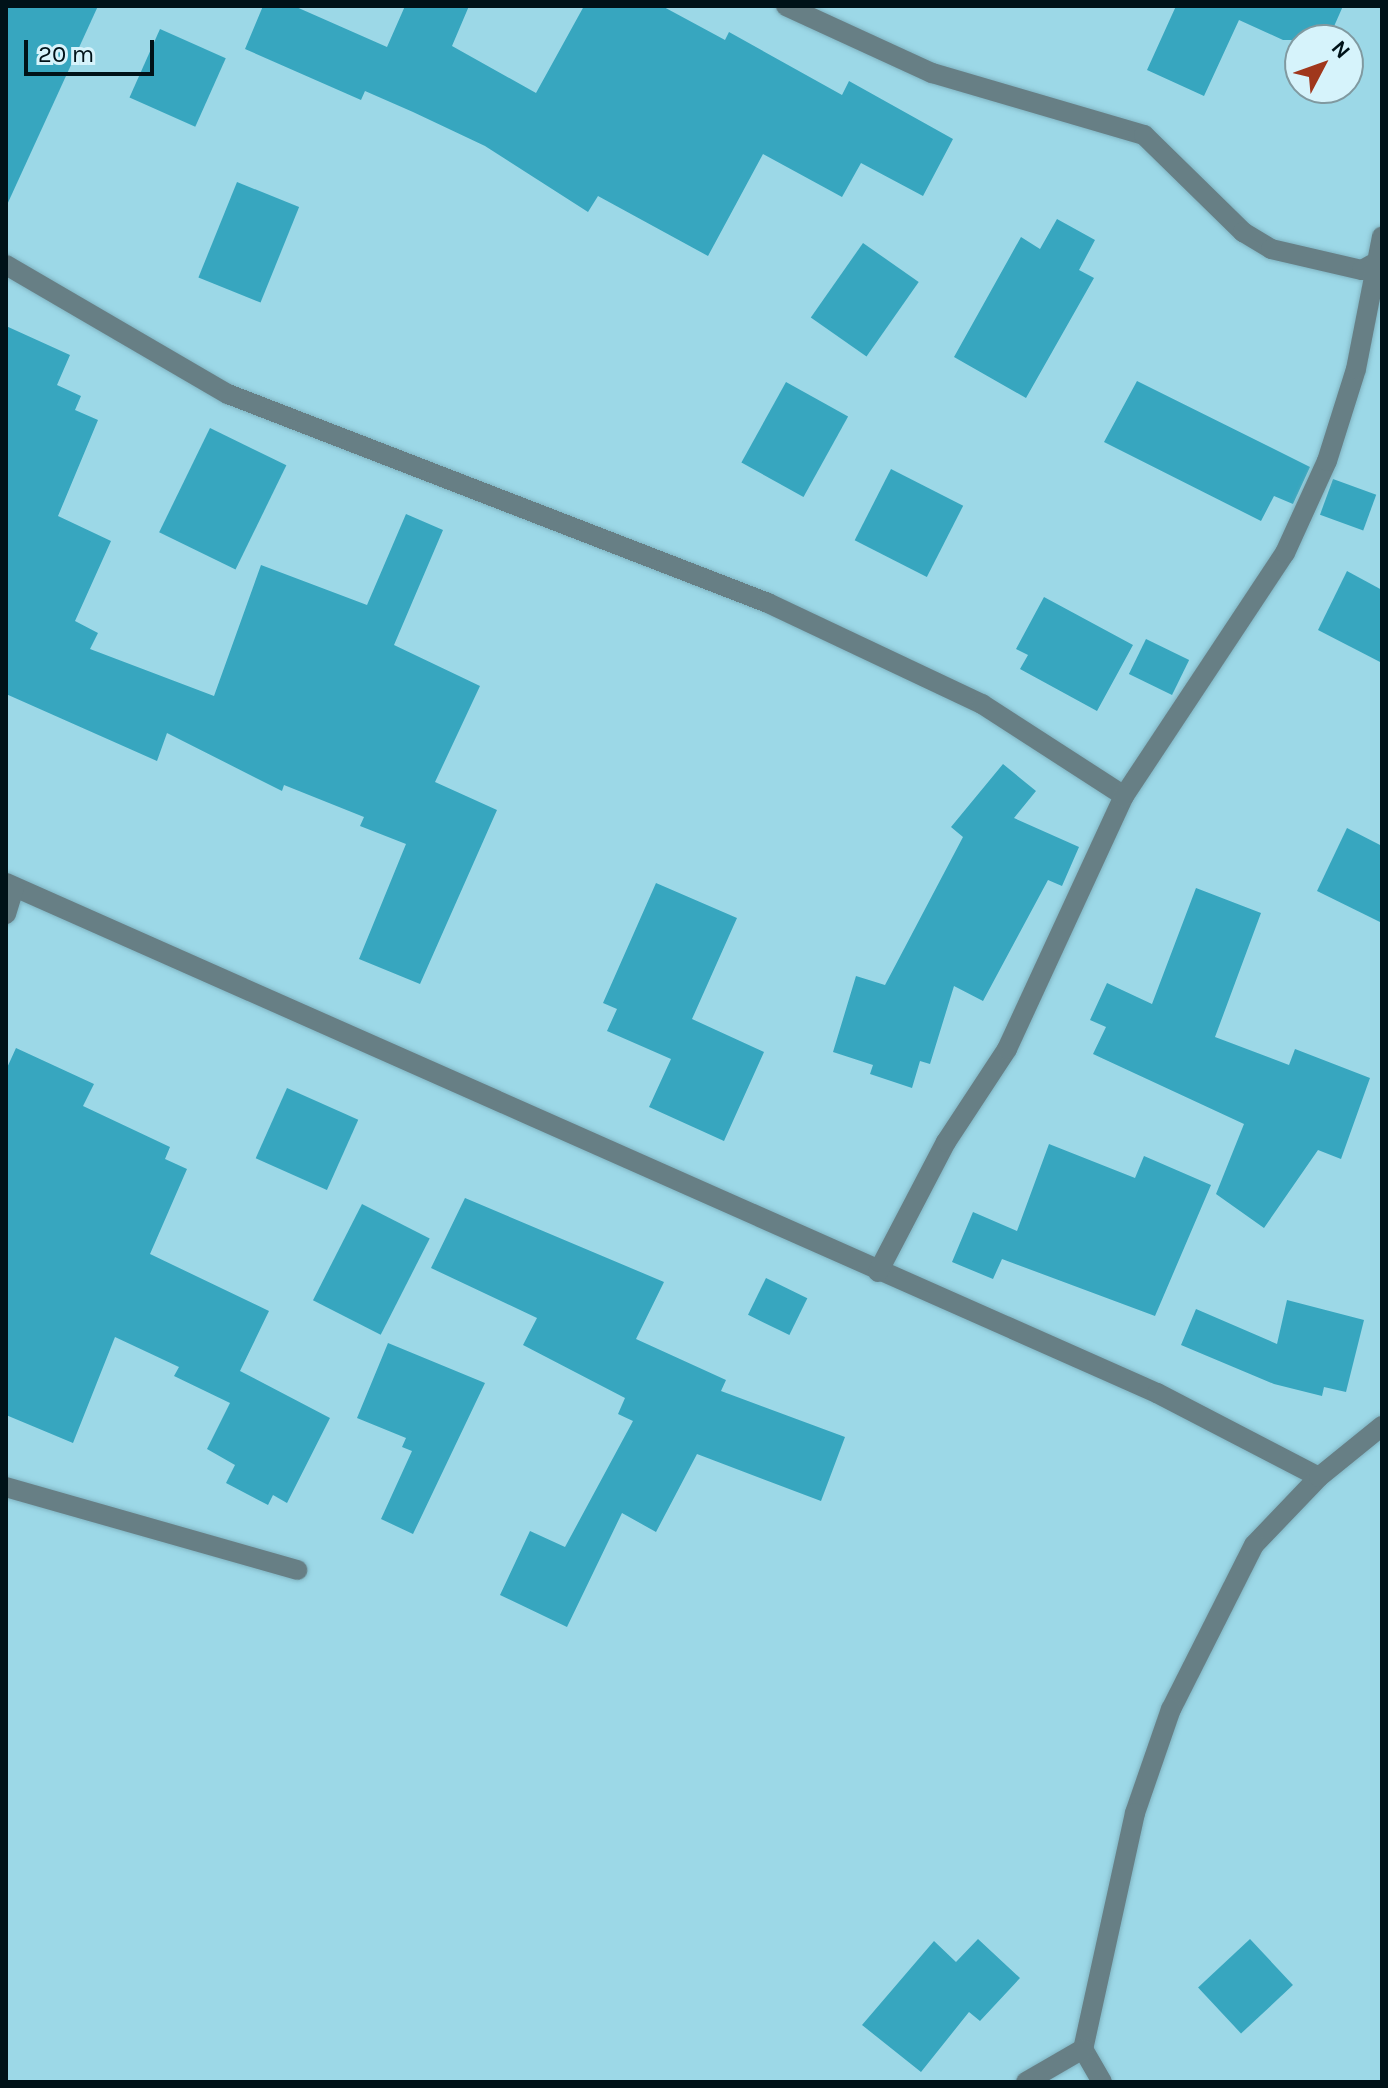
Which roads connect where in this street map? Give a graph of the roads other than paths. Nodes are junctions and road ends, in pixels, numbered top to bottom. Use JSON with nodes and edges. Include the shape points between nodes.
{"nodes":[{"id":1,"x":786,"y":6,"type":"edge"},
{"id":2,"x":1382,"y":237,"type":"edge"},
{"id":3,"x":1378,"y":261,"type":"junction"},
{"id":4,"x":6,"y":265,"type":"edge"},
{"id":5,"x":1124,"y":796,"type":"junction"},
{"id":6,"x":10,"y":885,"type":"edge"},
{"id":7,"x":6,"y":914,"type":"edge"},
{"id":8,"x":878,"y":1272,"type":"junction"},
{"id":9,"x":1382,"y":1426,"type":"edge"},
{"id":10,"x":1319,"y":1477,"type":"junction"},
{"id":11,"x":6,"y":1487,"type":"edge"},
{"id":12,"x":297,"y":1570,"type":"dead end"},
{"id":13,"x":1083,"y":2049,"type":"junction"},
{"id":14,"x":1026,"y":2082,"type":"edge"},
{"id":15,"x":1102,"y":2082,"type":"edge"}],
"edges":[{"from":1,"to":3,"type":"street","via":[[932,73],[1144,135],[1176,158],[1243,232],[1271,249],[1362,270]]},
{"from":2,"to":3,"type":"street"},
{"from":3,"to":5,"type":"street","via":[[1327,461],[1285,553]]},
{"from":4,"to":5,"type":"street","via":[[228,394],[536,507],[825,630],[982,704]]},
{"from":5,"to":8,"type":"street","via":[[1007,1049],[938,1155]]},
{"from":6,"to":7,"type":"street"},
{"from":6,"to":8,"type":"street","via":[[585,1135]]},
{"from":8,"to":10,"type":"street","via":[[1157,1393]]},
{"from":9,"to":10,"type":"street"},
{"from":10,"to":13,"type":"street","via":[[1254,1545],[1171,1709],[1135,1813]]},
{"from":11,"to":12,"type":"street"},
{"from":13,"to":14,"type":"street"},
{"from":13,"to":15,"type":"street"}]}
